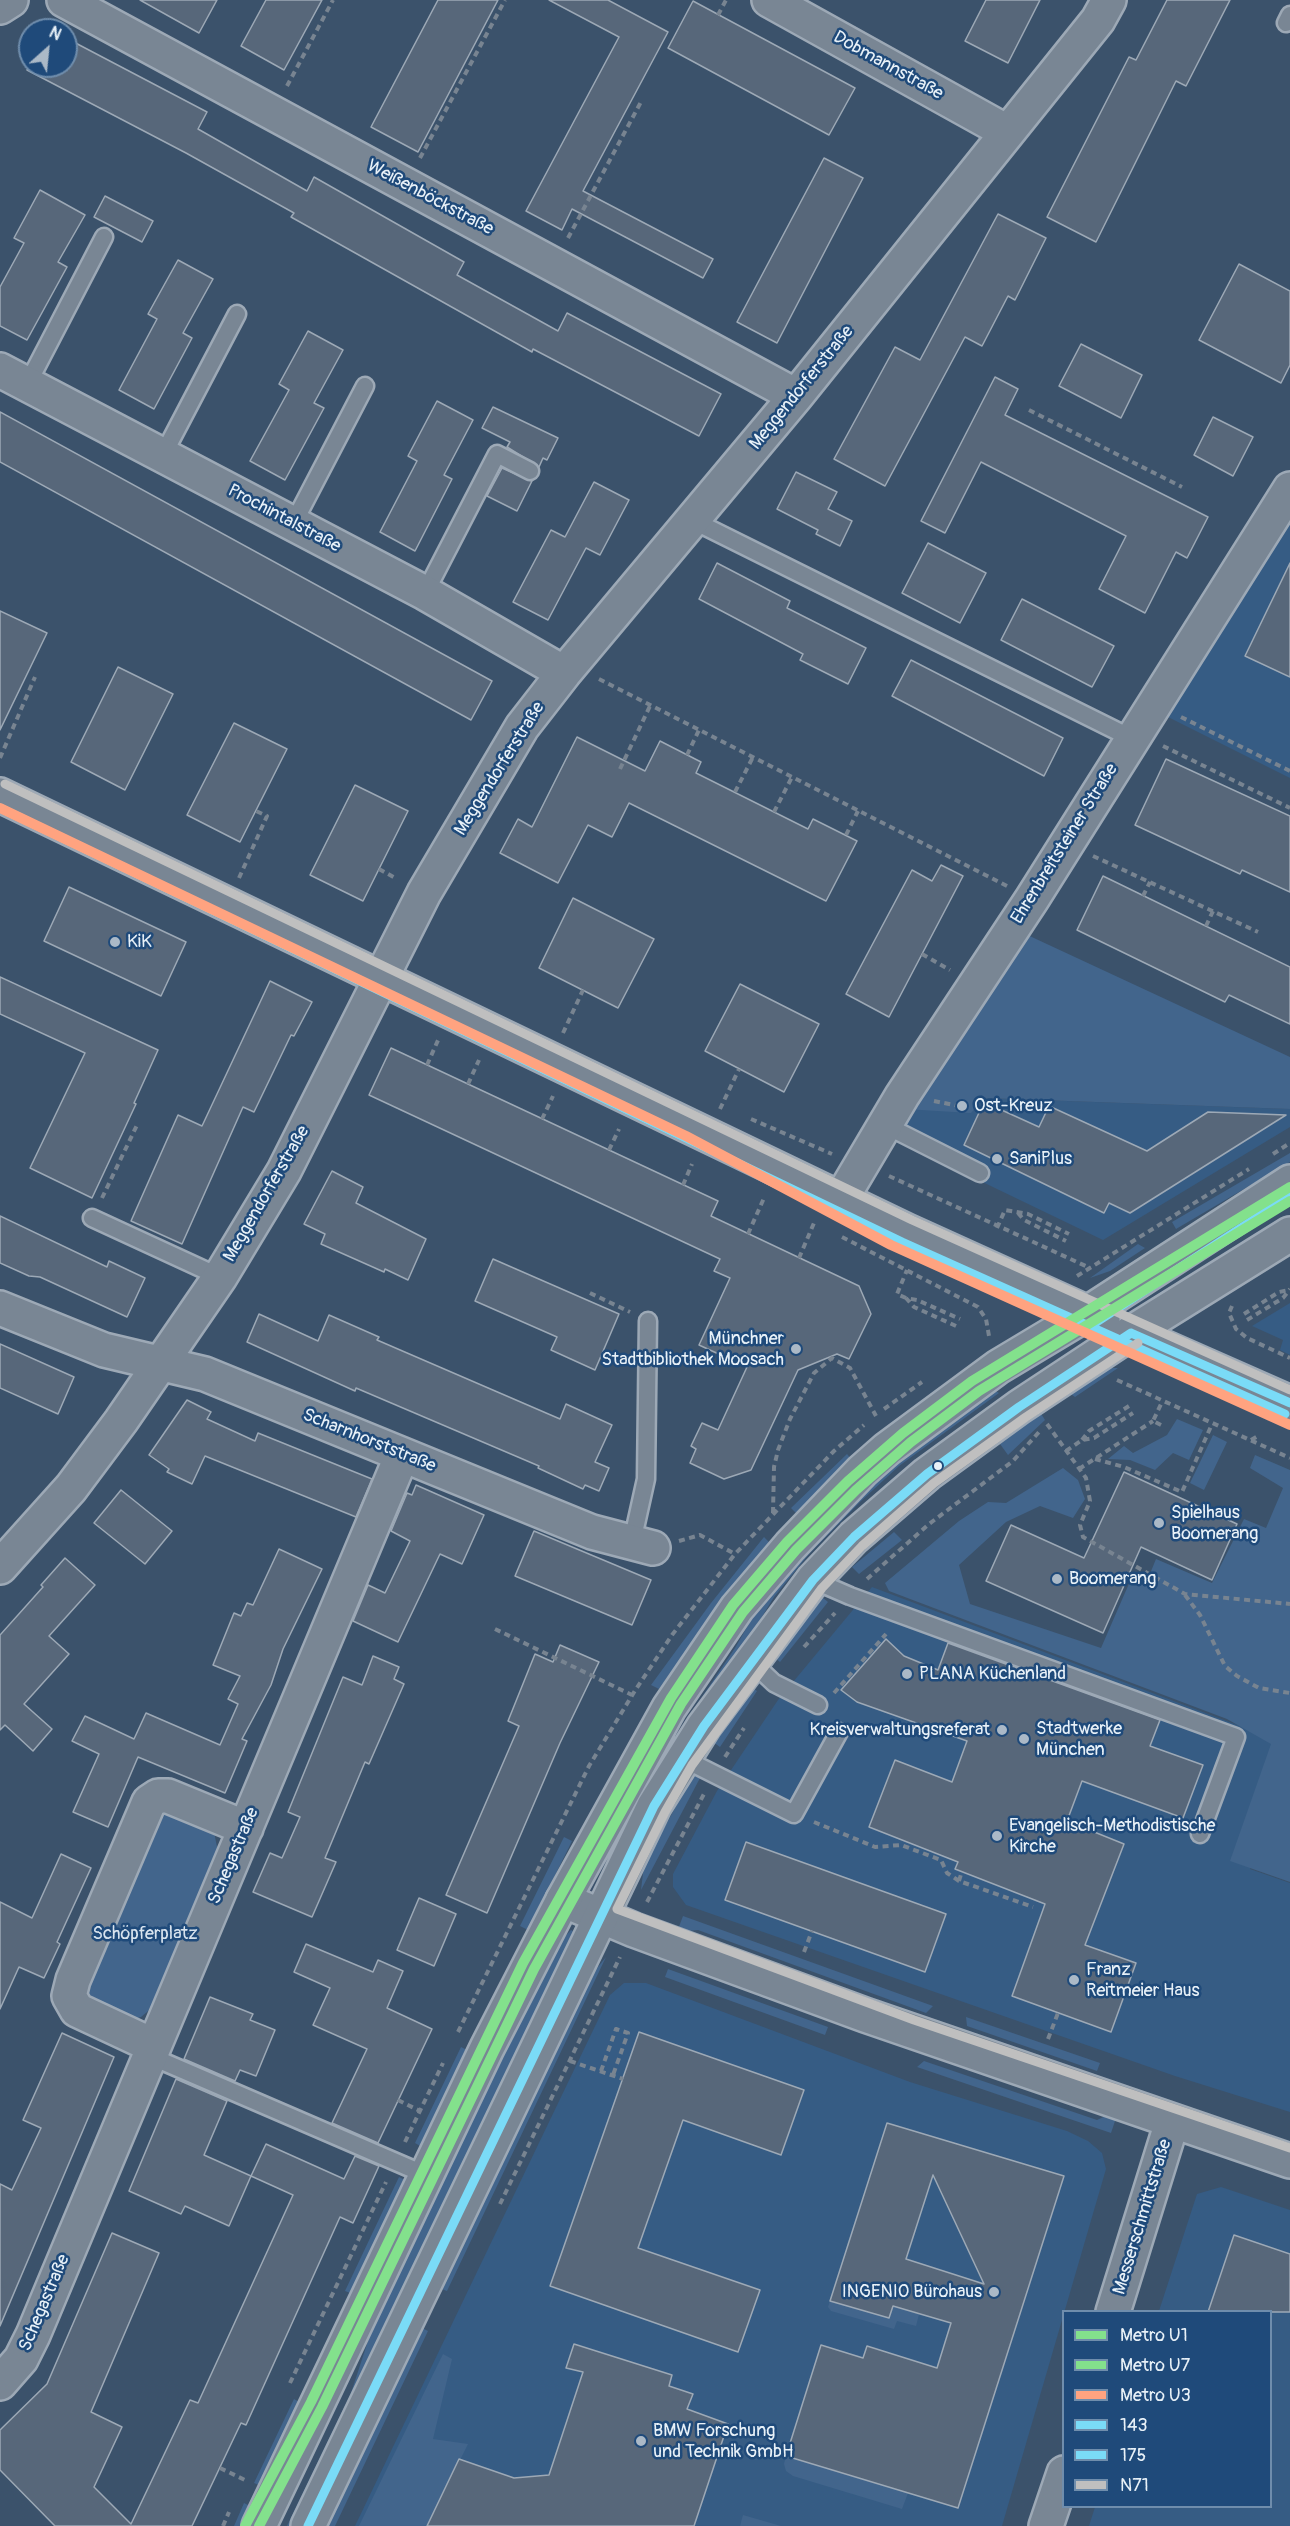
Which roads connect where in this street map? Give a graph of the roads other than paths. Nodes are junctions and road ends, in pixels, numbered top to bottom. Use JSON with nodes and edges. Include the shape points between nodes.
{"nodes":[{"id":1,"x":11,"y":0,"type":"edge"},
{"id":2,"x":64,"y":0,"type":"edge"},
{"id":3,"x":769,"y":0,"type":"edge"},
{"id":4,"x":1109,"y":0,"type":"edge"},
{"id":5,"x":0,"y":7,"type":"edge"},
{"id":6,"x":1006,"y":132,"type":"junction"},
{"id":7,"x":104,"y":237,"type":"dead end"},
{"id":8,"x":237,"y":314,"type":"dead end"},
{"id":9,"x":14,"y":378,"type":"edge"},
{"id":10,"x":365,"y":386,"type":"dead end"},
{"id":11,"x":796,"y":396,"type":"junction"},
{"id":12,"x":163,"y":455,"type":"junction"},
{"id":13,"x":530,"y":471,"type":"dead end"},
{"id":14,"x":1290,"y":489,"type":"edge"},
{"id":15,"x":694,"y":521,"type":"junction"},
{"id":16,"x":293,"y":524,"type":"junction"},
{"id":17,"x":425,"y":593,"type":"junction"},
{"id":18,"x":568,"y":669,"type":"junction"},
{"id":19,"x":1144,"y":741,"type":"junction"},
{"id":20,"x":0,"y":795,"type":"edge"},
{"id":21,"x":381,"y":978,"type":"junction"},
{"id":22,"x":885,"y":1125,"type":"junction"},
{"id":23,"x":980,"y":1173,"type":"dead end"},
{"id":24,"x":1290,"y":1182,"type":"edge"},
{"id":25,"x":841,"y":1199,"type":"junction"},
{"id":26,"x":92,"y":1218,"type":"road end"},
{"id":27,"x":1290,"y":1234,"type":"edge"},
{"id":28,"x":220,"y":1277,"type":"junction"},
{"id":29,"x":0,"y":1308,"type":"edge"},
{"id":30,"x":1088,"y":1313,"type":"junction"},
{"id":31,"x":648,"y":1321,"type":"road end"},
{"id":32,"x":1131,"y":1333,"type":"junction"},
{"id":33,"x":162,"y":1363,"type":"junction"},
{"id":34,"x":1290,"y":1403,"type":"edge"},
{"id":35,"x":402,"y":1455,"type":"junction"},
{"id":36,"x":642,"y":1545,"type":"joint"},
{"id":37,"x":0,"y":1567,"type":"edge"},
{"id":38,"x":813,"y":1580,"type":"junction"},
{"id":39,"x":763,"y":1673,"type":"junction"},
{"id":40,"x":821,"y":1698,"type":"road end"},
{"id":41,"x":838,"y":1732,"type":"dead end"},
{"id":42,"x":682,"y":1758,"type":"junction"},
{"id":43,"x":246,"y":1828,"type":"junction"},
{"id":44,"x":1200,"y":1834,"type":"dead end"},
{"id":45,"x":563,"y":1900,"type":"junction"},
{"id":46,"x":600,"y":1917,"type":"junction"},
{"id":47,"x":152,"y":2051,"type":"junction"},
{"id":48,"x":1172,"y":2122,"type":"junction"},
{"id":49,"x":1290,"y":2161,"type":"edge"},
{"id":50,"x":426,"y":2175,"type":"junction"},
{"id":51,"x":1114,"y":2310,"type":"edge"},
{"id":52,"x":0,"y":2383,"type":"edge"},
{"id":53,"x":1062,"y":2479,"type":"edge"},
{"id":54,"x":260,"y":2526,"type":"edge"},
{"id":55,"x":308,"y":2526,"type":"edge"},
{"id":56,"x":1046,"y":2526,"type":"edge"}],
"edges":[{"from":1,"to":5,"type":"street"},
{"from":2,"to":11,"type":"street","name":"Weißenböckstraße"},
{"from":3,"to":6,"type":"street","name":"Dobmannstraße"},
{"from":4,"to":6,"type":"street","name":"Meggendorferstraße","via":[[1098,20]]},
{"from":6,"to":11,"type":"street","name":"Meggendorferstraße"},
{"from":7,"to":9,"type":"lane"},
{"from":8,"to":12,"type":"lane"},
{"from":9,"to":12,"type":"street","name":"Prochintalstraße"},
{"from":10,"to":16,"type":"lane"},
{"from":11,"to":15,"type":"street","name":"Meggendorferstraße"},
{"from":12,"to":16,"type":"street","name":"Prochintalstraße"},
{"from":13,"to":17,"type":"lane","via":[[497,454]]},
{"from":14,"to":19,"type":"street","name":"Ehrenbreitsteiner Straße","via":[[1154,703]]},
{"from":15,"to":18,"type":"street","name":"Meggendorferstraße"},
{"from":15,"to":19,"type":"lane"},
{"from":16,"to":17,"type":"street","name":"Prochintalstraße"},
{"from":17,"to":18,"type":"street","name":"Prochintalstraße"},
{"from":18,"to":21,"type":"street","name":"Meggendorferstraße","via":[[522,728],[424,893]]},
{"from":19,"to":22,"type":"street","name":"Ehrenbreitsteiner Straße","via":[[1032,899]]},
{"from":20,"to":21,"type":"street"},
{"from":21,"to":25,"type":"street"},
{"from":21,"to":28,"type":"street","name":"Meggendorferstraße","via":[[284,1171]]},
{"from":22,"to":23,"type":"lane"},
{"from":22,"to":25,"type":"street","name":"Ehrenbreitsteiner Straße"},
{"from":24,"to":30,"type":"street"},
{"from":25,"to":30,"type":"street"},
{"from":26,"to":28,"type":"lane"},
{"from":27,"to":32,"type":"street"},
{"from":28,"to":33,"type":"street","name":"Meggendorferstraße"},
{"from":29,"to":33,"type":"street","name":"Scharnhorststraße","via":[[104,1350]]},
{"from":30,"to":32,"type":"street"},
{"from":30,"to":45,"type":"street","via":[[998,1367],[887,1449],[790,1546],[737,1608],[669,1708]]},
{"from":31,"to":36,"type":"lane"},
{"from":32,"to":34,"type":"street"},
{"from":32,"to":38,"type":"street","via":[[927,1474],[854,1537]]},
{"from":33,"to":35,"type":"street","name":"Scharnhorststraße","via":[[205,1374]]},
{"from":33,"to":37,"type":"street","name":"Meggendorferstraße","via":[[71,1488]]},
{"from":35,"to":36,"type":"street","name":"Scharnhorststraße","via":[[592,1532]]},
{"from":35,"to":43,"type":"street","name":"Schegastraße"},
{"from":38,"to":39,"type":"street"},
{"from":38,"to":44,"type":"lane","via":[[1236,1737]]},
{"from":39,"to":40,"type":"lane"},
{"from":39,"to":42,"type":"street"},
{"from":41,"to":42,"type":"lane","via":[[794,1814]]},
{"from":42,"to":46,"type":"street"},
{"from":43,"to":47,"type":"street","name":"Schegastraße"},
{"from":43,"to":47,"type":"street","via":[[168,1796],[149,1802],[90,1938],[70,1988],[71,2003],[86,2016]]},
{"from":45,"to":46,"type":"street"},
{"from":45,"to":50,"type":"street"},
{"from":46,"to":48,"type":"street"},
{"from":46,"to":55,"type":"street"},
{"from":47,"to":50,"type":"lane"},
{"from":47,"to":52,"type":"street","name":"Schegastraße","via":[[33,2335],[21,2359]]},
{"from":48,"to":49,"type":"street"},
{"from":48,"to":51,"type":"street","name":"Messerschmittstraße"},
{"from":50,"to":54,"type":"street"},
{"from":53,"to":56,"type":"street"}]}
